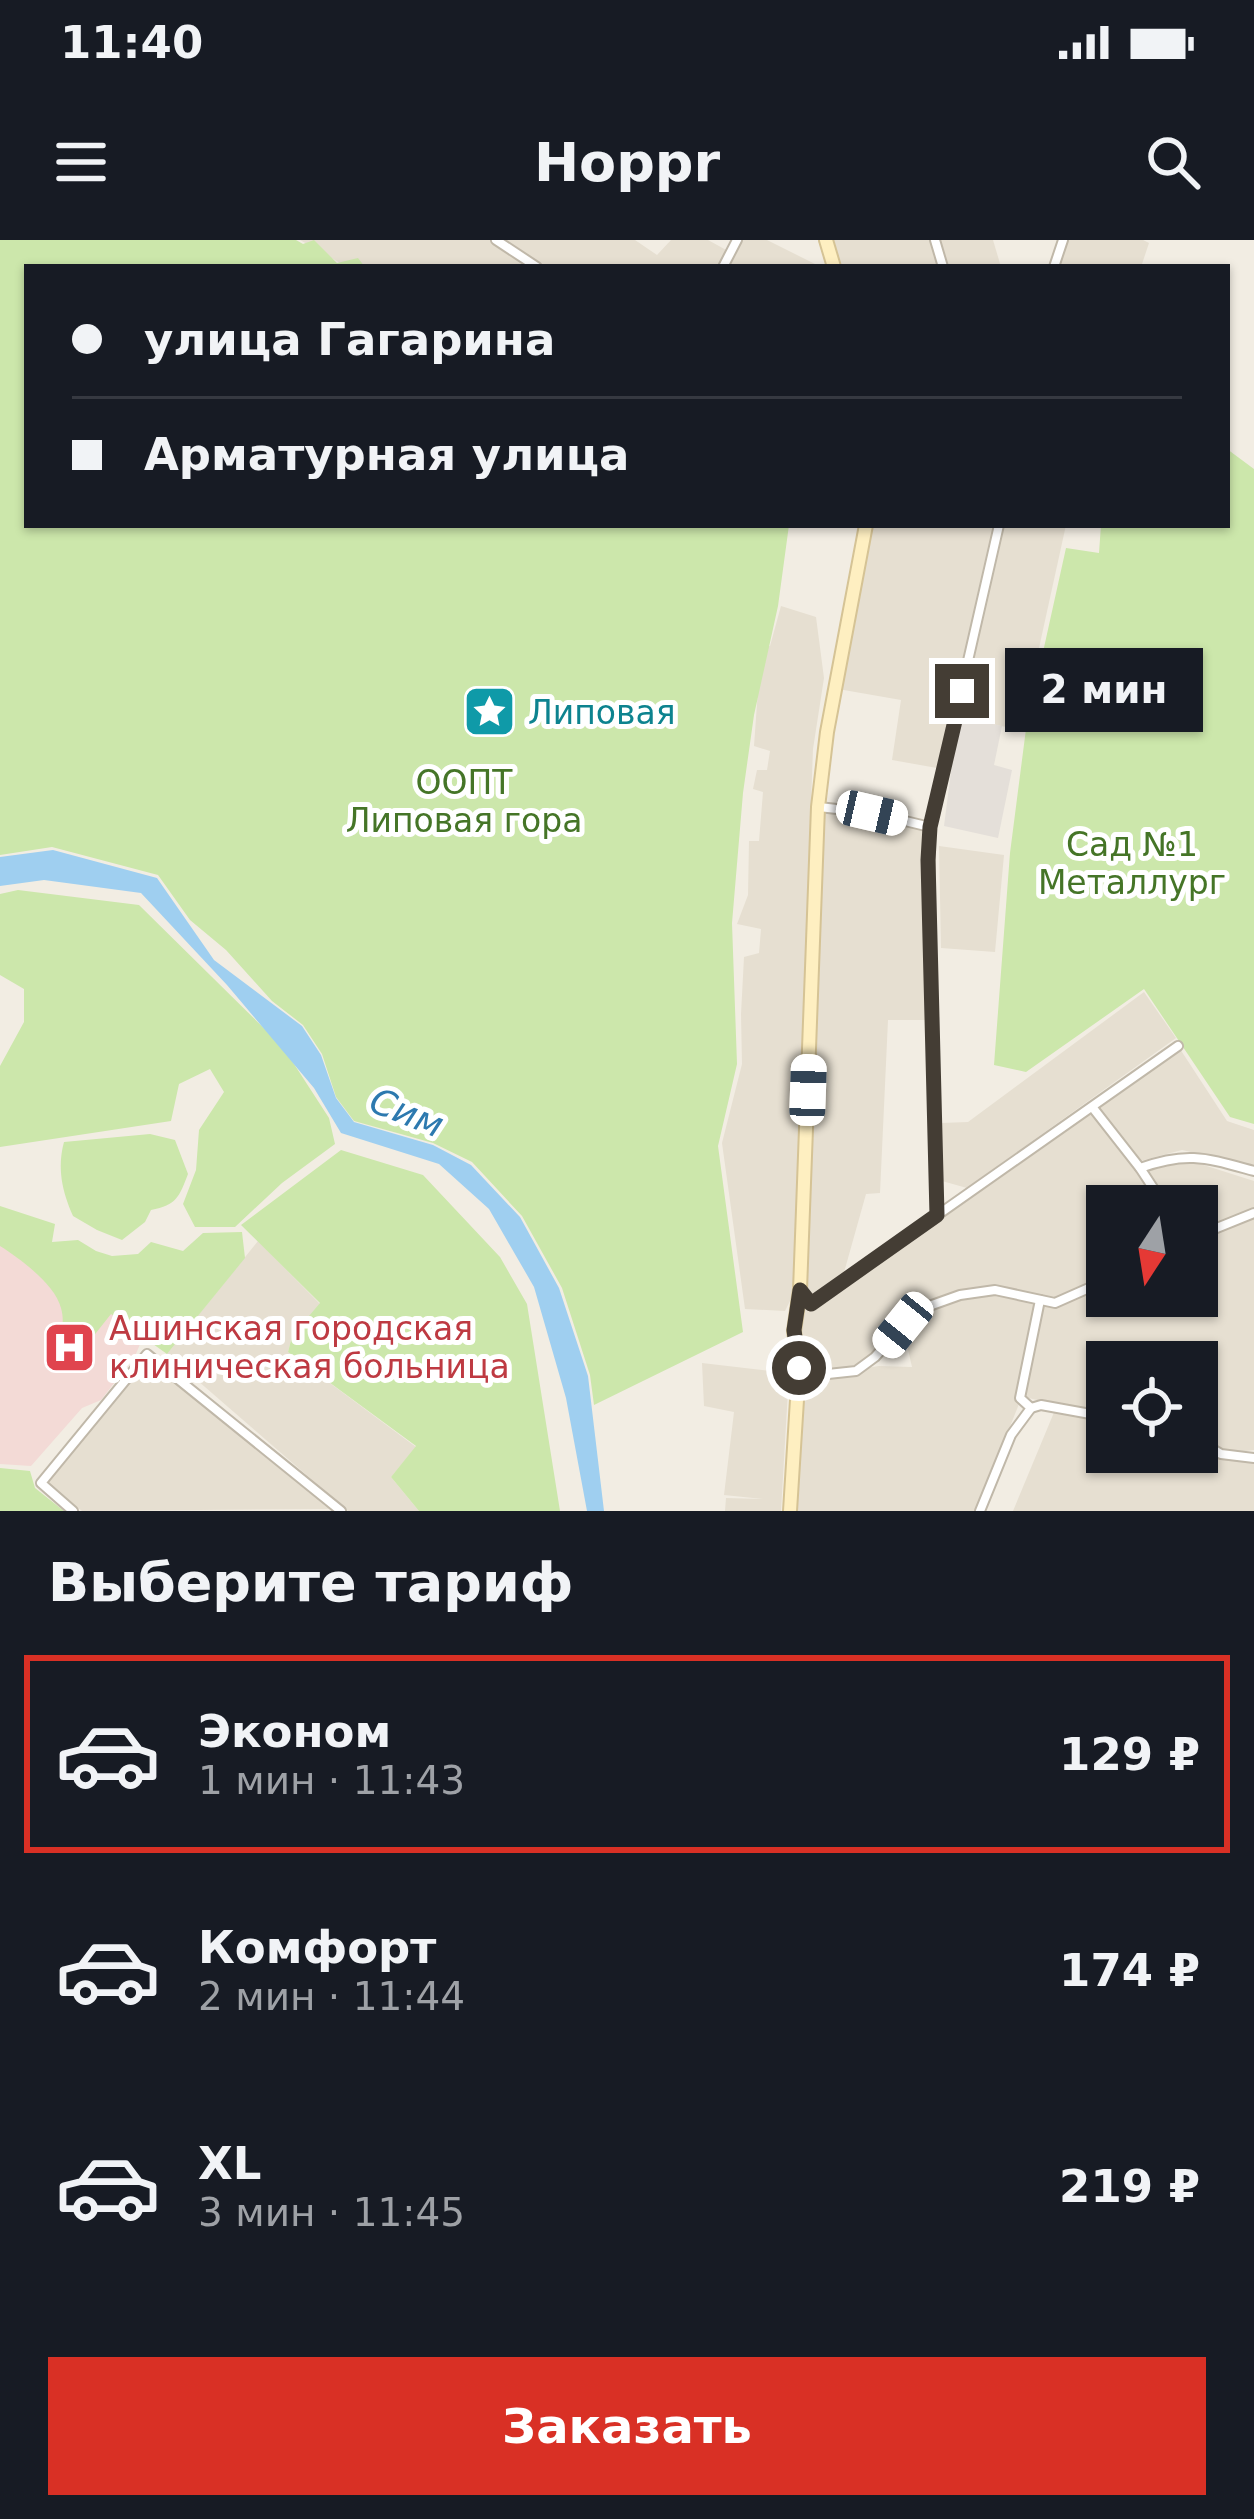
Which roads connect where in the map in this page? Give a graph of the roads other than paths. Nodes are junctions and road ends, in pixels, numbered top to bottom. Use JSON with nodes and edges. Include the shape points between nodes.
{"nodes":[{"id":1,"x":496,"y":240,"type":"edge"},
{"id":2,"x":532,"y":264,"type":"edge"},
{"id":3,"x":865,"y":528,"type":"edge"},
{"id":4,"x":998,"y":528,"type":"edge"},
{"id":5,"x":818,"y":807,"type":"junction"},
{"id":6,"x":930,"y":827,"type":"junction"},
{"id":7,"x":1178,"y":1046,"type":"dead end"},
{"id":8,"x":1093,"y":1108,"type":"junction"},
{"id":9,"x":1140,"y":1168,"type":"junction"},
{"id":10,"x":1254,"y":1171,"type":"edge"},
{"id":11,"x":1151,"y":1185,"type":"edge"},
{"id":12,"x":1254,"y":1213,"type":"edge"},
{"id":13,"x":937,"y":1215,"type":"junction"},
{"id":14,"x":1218,"y":1228,"type":"edge"},
{"id":15,"x":1086,"y":1289,"type":"edge"},
{"id":16,"x":800,"y":1290,"type":"junction"},
{"id":17,"x":1040,"y":1300,"type":"junction"},
{"id":18,"x":799,"y":1368,"type":"junction"},
{"id":19,"x":1030,"y":1408,"type":"junction"},
{"id":20,"x":1086,"y":1413,"type":"edge"},
{"id":21,"x":1218,"y":1453,"type":"edge"},
{"id":22,"x":1254,"y":1458,"type":"edge"},
{"id":23,"x":73,"y":1511,"type":"edge"},
{"id":24,"x":341,"y":1511,"type":"edge"},
{"id":25,"x":790,"y":1511,"type":"edge"},
{"id":26,"x":980,"y":1511,"type":"edge"}],
"edges":[{"from":1,"to":2,"type":"street"},
{"from":3,"to":5,"type":"street"},
{"from":4,"to":6,"type":"street"},
{"from":5,"to":6,"type":"street"},
{"from":5,"to":16,"type":"street"},
{"from":6,"to":13,"type":"street"},
{"from":7,"to":8,"type":"street"},
{"from":8,"to":9,"type":"street"},
{"from":8,"to":13,"type":"street"},
{"from":9,"to":10,"type":"street","via":[[1196,1157]]},
{"from":9,"to":11,"type":"street"},
{"from":12,"to":14,"type":"street"},
{"from":13,"to":16,"type":"street","via":[[811,1304]]},
{"from":15,"to":17,"type":"street","via":[[1055,1303]]},
{"from":16,"to":18,"type":"street"},
{"from":17,"to":18,"type":"street","via":[[972,1292],[932,1305],[856,1371]]},
{"from":17,"to":19,"type":"street","via":[[1020,1397]]},
{"from":18,"to":25,"type":"street"},
{"from":19,"to":20,"type":"street"},
{"from":19,"to":26,"type":"street"},
{"from":21,"to":22,"type":"street"},
{"from":23,"to":24,"type":"street","via":[[41,1483],[147,1354]]}]}
